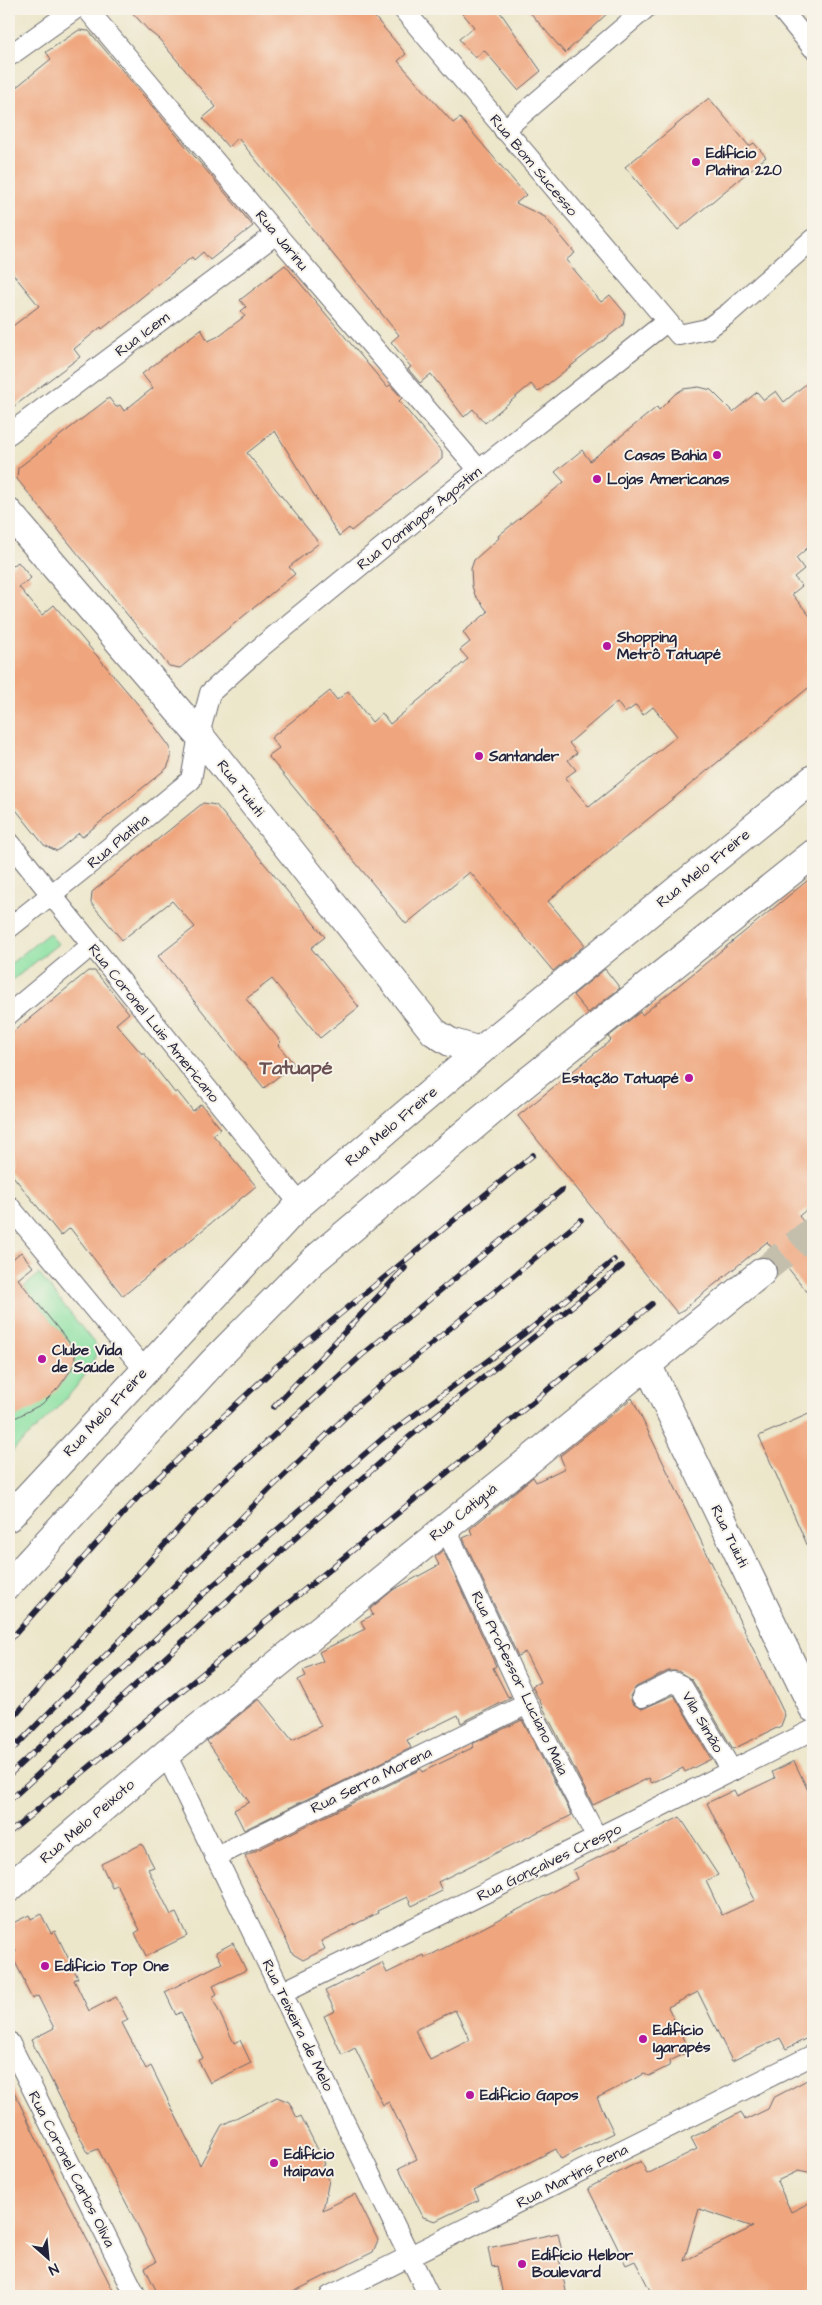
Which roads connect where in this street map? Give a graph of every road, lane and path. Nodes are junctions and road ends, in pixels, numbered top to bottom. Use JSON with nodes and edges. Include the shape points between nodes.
{"nodes":[{"id":1,"x":75,"y":9,"type":"edge"},
{"id":2,"x":87,"y":9,"type":"edge"},
{"id":3,"x":403,"y":9,"type":"edge"},
{"id":4,"x":645,"y":9,"type":"edge"},
{"id":5,"x":781,"y":9,"type":"edge"},
{"id":6,"x":813,"y":48,"type":"edge"},
{"id":7,"x":9,"y":56,"type":"edge"},
{"id":8,"x":504,"y":130,"type":"junction"},
{"id":9,"x":276,"y":234,"type":"junction"},
{"id":10,"x":813,"y":239,"type":"edge"},
{"id":11,"x":666,"y":322,"type":"junction"},
{"id":12,"x":9,"y":434,"type":"edge"},
{"id":13,"x":479,"y":470,"type":"junction"},
{"id":14,"x":9,"y":513,"type":"edge"},
{"id":15,"x":199,"y":735,"type":"junction"},
{"id":16,"x":813,"y":779,"type":"edge"},
{"id":17,"x":9,"y":842,"type":"edge"},
{"id":18,"x":813,"y":854,"type":"edge"},
{"id":19,"x":52,"y":895,"type":"junction"},
{"id":20,"x":9,"y":928,"type":"edge"},
{"id":21,"x":92,"y":945,"type":"junction"},
{"id":22,"x":9,"y":1014,"type":"edge"},
{"id":23,"x":480,"y":1051,"type":"junction"},
{"id":24,"x":300,"y":1204,"type":"junction"},
{"id":25,"x":9,"y":1206,"type":"edge"},
{"id":26,"x":762,"y":1272,"type":"tunnel mouth"},
{"id":27,"x":647,"y":1364,"type":"junction"},
{"id":28,"x":144,"y":1369,"type":"junction"},
{"id":29,"x":9,"y":1517,"type":"edge"},
{"id":30,"x":444,"y":1527,"type":"junction"},
{"id":31,"x":9,"y":1584,"type":"edge"},
{"id":32,"x":642,"y":1697,"type":"dead end"},
{"id":33,"x":527,"y":1704,"type":"junction"},
{"id":34,"x":813,"y":1708,"type":"edge"},
{"id":35,"x":813,"y":1730,"type":"edge"},
{"id":36,"x":166,"y":1754,"type":"junction"},
{"id":37,"x":732,"y":1771,"type":"junction"},
{"id":38,"x":597,"y":1838,"type":"junction"},
{"id":39,"x":215,"y":1857,"type":"junction"},
{"id":40,"x":9,"y":1888,"type":"edge"},
{"id":41,"x":283,"y":1992,"type":"junction"},
{"id":42,"x":9,"y":2042,"type":"edge"},
{"id":43,"x":813,"y":2055,"type":"edge"},
{"id":44,"x":410,"y":2257,"type":"junction"},
{"id":45,"x":136,"y":2296,"type":"edge"},
{"id":46,"x":330,"y":2296,"type":"edge"},
{"id":47,"x":429,"y":2296,"type":"edge"}],
"edges":[{"from":1,"to":7,"type":"street"},
{"from":2,"to":9,"type":"street","name":"Rua Jarinu"},
{"from":3,"to":8,"type":"street","name":"Rua Bom Sucesso"},
{"from":4,"to":8,"type":"street"},
{"from":5,"to":6,"type":"street"},
{"from":8,"to":11,"type":"street","name":"Rua Bom Sucesso"},
{"from":9,"to":12,"type":"street","name":"Rua Icem"},
{"from":9,"to":13,"type":"street","name":"Rua Jarinu"},
{"from":10,"to":11,"type":"street","name":"Rua Bom Sucesso","via":[[708,329],[679,335]]},
{"from":11,"to":13,"type":"street","name":"Rua Domingos Agostim"},
{"from":13,"to":15,"type":"street","name":"Rua Domingos Agostim","via":[[261,647],[210,693]]},
{"from":14,"to":15,"type":"main road","name":"Rua Tuiuti"},
{"from":15,"to":19,"type":"street","name":"Rua Platina","via":[[191,780]]},
{"from":15,"to":23,"type":"main road","name":"Rua Tuiuti","via":[[434,1032],[450,1042]]},
{"from":16,"to":23,"type":"main road","name":"Rua Melo Freire"},
{"from":17,"to":19,"type":"street","name":"Rua Coronel Luis Americano"},
{"from":18,"to":31,"type":"main road","via":[[512,1094],[313,1261],[214,1361]]},
{"from":19,"to":20,"type":"street","name":"Rua Platina"},
{"from":19,"to":21,"type":"street","name":"Rua Coronel Luis Americano"},
{"from":21,"to":22,"type":"street"},
{"from":21,"to":24,"type":"street","name":"Rua Coronel Luis Americano"},
{"from":23,"to":24,"type":"main road","name":"Rua Melo Freire"},
{"from":24,"to":28,"type":"main road","name":"Rua Melo Freire"},
{"from":25,"to":28,"type":"street"},
{"from":26,"to":27,"type":"main road","name":"Rua Catiguá"},
{"from":27,"to":30,"type":"main road","name":"Rua Catiguá"},
{"from":27,"to":34,"type":"main road","name":"Rua Tuiuti"},
{"from":28,"to":29,"type":"main road","name":"Rua Melo Freire"},
{"from":30,"to":33,"type":"street","name":"Rua Professor Luciano Maia"},
{"from":30,"to":36,"type":"main road","name":"Rua Catiguá"},
{"from":32,"to":37,"type":"street","name":"Vila Simão","via":[[673,1682],[682,1686]]},
{"from":33,"to":38,"type":"street","name":"Rua Professor Luciano Maia"},
{"from":33,"to":39,"type":"street","name":"Rua Serra Morena"},
{"from":35,"to":37,"type":"street","name":"Rua Gonçalves Crespo"},
{"from":36,"to":39,"type":"street","name":"Rua Teixeira de Melo"},
{"from":36,"to":40,"type":"main road","name":"Rua Melo Peixoto"},
{"from":37,"to":38,"type":"street","name":"Rua Gonçalves Crespo"},
{"from":38,"to":41,"type":"street","name":"Rua Gonçalves Crespo"},
{"from":39,"to":41,"type":"street","name":"Rua Teixeira de Melo"},
{"from":41,"to":44,"type":"street","name":"Rua Teixeira de Melo"},
{"from":42,"to":45,"type":"street","name":"Rua Coronel Carlos Oliva"},
{"from":43,"to":44,"type":"street","name":"Rua Martins Pena"},
{"from":44,"to":46,"type":"street","name":"Rua Martins Pena"},
{"from":44,"to":47,"type":"street","name":"Rua Teixeira de Melo"}]}
